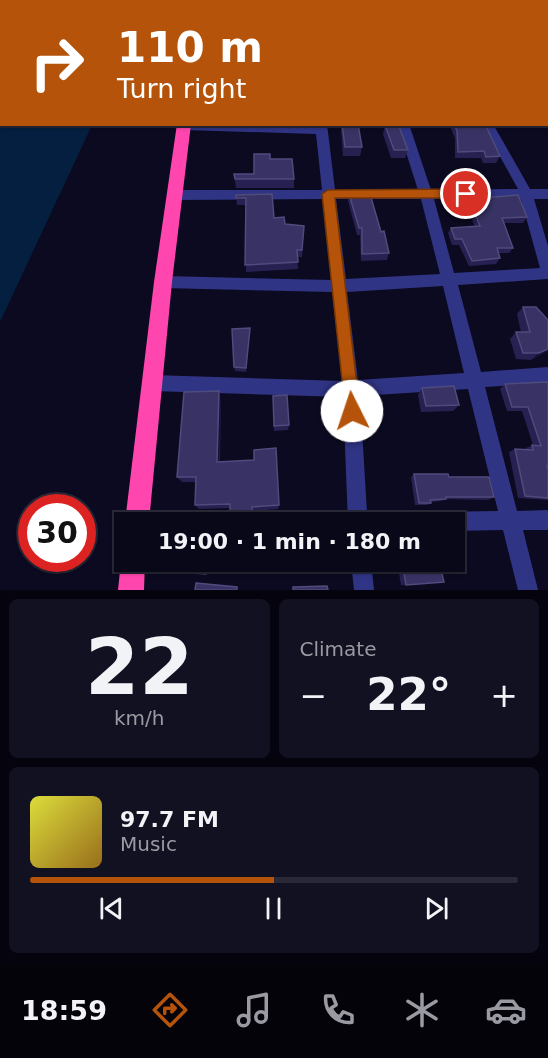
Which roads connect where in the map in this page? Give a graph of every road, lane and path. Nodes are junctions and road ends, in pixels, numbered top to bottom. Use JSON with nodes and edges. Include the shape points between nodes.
{"nodes":[{"id":1,"x":184,"y":126,"type":"edge"},
{"id":2,"x":252,"y":126,"type":"edge"},
{"id":3,"x":404,"y":126,"type":"edge"},
{"id":4,"x":488,"y":126,"type":"edge"},
{"id":5,"x":321,"y":127,"type":"edge"},
{"id":6,"x":526,"y":193,"type":"junction"},
{"id":7,"x":328,"y":194,"type":"junction"},
{"id":8,"x":426,"y":194,"type":"junction"},
{"id":9,"x":548,"y":194,"type":"edge"},
{"id":10,"x":174,"y":195,"type":"junction"},
{"id":11,"x":548,"y":272,"type":"edge"},
{"id":12,"x":448,"y":280,"type":"junction"},
{"id":13,"x":162,"y":282,"type":"junction"},
{"id":14,"x":340,"y":286,"type":"junction"},
{"id":15,"x":548,"y":375,"type":"edge"},
{"id":16,"x":473,"y":379,"type":"junction"},
{"id":17,"x":152,"y":383,"type":"junction"},
{"id":18,"x":351,"y":389,"type":"junction"},
{"id":19,"x":138,"y":512,"type":"edge"},
{"id":20,"x":357,"y":512,"type":"edge"},
{"id":21,"x":548,"y":520,"type":"edge"},
{"id":22,"x":465,"y":522,"type":"edge"},
{"id":23,"x":511,"y":522,"type":"junction"},
{"id":24,"x":132,"y":572,"type":"edge"},
{"id":25,"x":362,"y":572,"type":"edge"},
{"id":26,"x":131,"y":590,"type":"edge"},
{"id":27,"x":364,"y":590,"type":"edge"},
{"id":28,"x":528,"y":590,"type":"edge"}],
"edges":[{"from":1,"to":10,"type":"highway"},
{"from":2,"to":5,"type":"street"},
{"from":3,"to":8,"type":"street"},
{"from":4,"to":6,"type":"street"},
{"from":5,"to":7,"type":"street"},
{"from":6,"to":8,"type":"street"},
{"from":6,"to":9,"type":"street"},
{"from":6,"to":11,"type":"street"},
{"from":7,"to":8,"type":"street"},
{"from":7,"to":10,"type":"street"},
{"from":7,"to":14,"type":"street"},
{"from":8,"to":12,"type":"street"},
{"from":10,"to":13,"type":"highway"},
{"from":11,"to":12,"type":"street"},
{"from":12,"to":14,"type":"street"},
{"from":12,"to":16,"type":"street"},
{"from":13,"to":14,"type":"street"},
{"from":13,"to":17,"type":"highway"},
{"from":14,"to":18,"type":"street"},
{"from":15,"to":16,"type":"street"},
{"from":16,"to":18,"type":"street"},
{"from":16,"to":23,"type":"street"},
{"from":17,"to":18,"type":"street"},
{"from":17,"to":19,"type":"highway"},
{"from":18,"to":20,"type":"street"},
{"from":21,"to":23,"type":"street"},
{"from":22,"to":23,"type":"street"},
{"from":23,"to":28,"type":"street"},
{"from":24,"to":26,"type":"highway"},
{"from":25,"to":27,"type":"street"}]}
